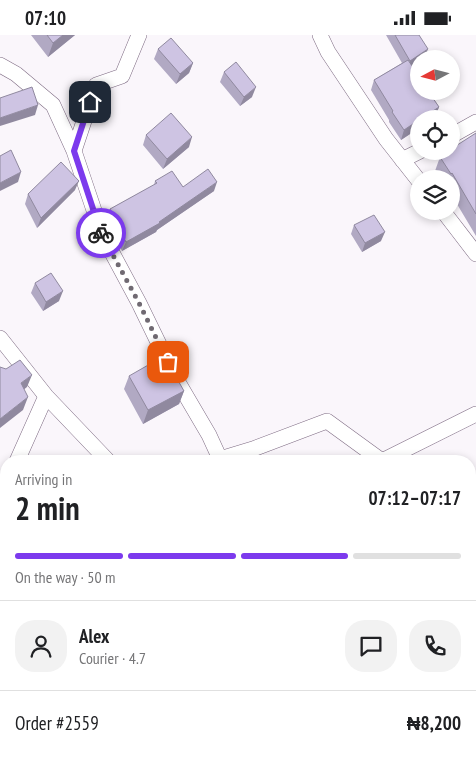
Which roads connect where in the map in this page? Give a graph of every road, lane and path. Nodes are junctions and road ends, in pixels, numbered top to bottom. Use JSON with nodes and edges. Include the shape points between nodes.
{"nodes":[{"id":1,"x":139,"y":35,"type":"edge"},
{"id":2,"x":320,"y":35,"type":"edge"},
{"id":3,"x":0,"y":65,"type":"edge"},
{"id":4,"x":476,"y":122,"type":"edge"},
{"id":5,"x":460,"y":130,"type":"edge"},
{"id":6,"x":74,"y":151,"type":"junction"},
{"id":7,"x":410,"y":156,"type":"edge"},
{"id":8,"x":402,"y":160,"type":"junction"},
{"id":9,"x":410,"y":170,"type":"edge"},
{"id":10,"x":450,"y":220,"type":"edge"},
{"id":11,"x":476,"y":254,"type":"edge"},
{"id":12,"x":0,"y":338,"type":"edge"},
{"id":13,"x":46,"y":396,"type":"junction"},
{"id":14,"x":476,"y":414,"type":"edge"},
{"id":15,"x":20,"y":455,"type":"edge"},
{"id":16,"x":102,"y":455,"type":"edge"},
{"id":17,"x":217,"y":455,"type":"edge"},
{"id":18,"x":234,"y":455,"type":"edge"},
{"id":19,"x":374,"y":455,"type":"edge"},
{"id":20,"x":394,"y":455,"type":"edge"}],
"edges":[{"from":1,"to":6,"type":"street","via":[[122,76],[96,85]]},
{"from":2,"to":8,"type":"street","via":[[342,74]]},
{"from":3,"to":6,"type":"street","via":[[53,105]]},
{"from":4,"to":5,"type":"street"},
{"from":6,"to":17,"type":"street","via":[[102,234]]},
{"from":7,"to":8,"type":"street"},
{"from":8,"to":9,"type":"street"},
{"from":10,"to":11,"type":"street"},
{"from":12,"to":13,"type":"street","via":[[11,364]]},
{"from":13,"to":15,"type":"street"},
{"from":13,"to":16,"type":"street"},
{"from":14,"to":20,"type":"street"},
{"from":18,"to":19,"type":"street","via":[[328,421]]}]}
